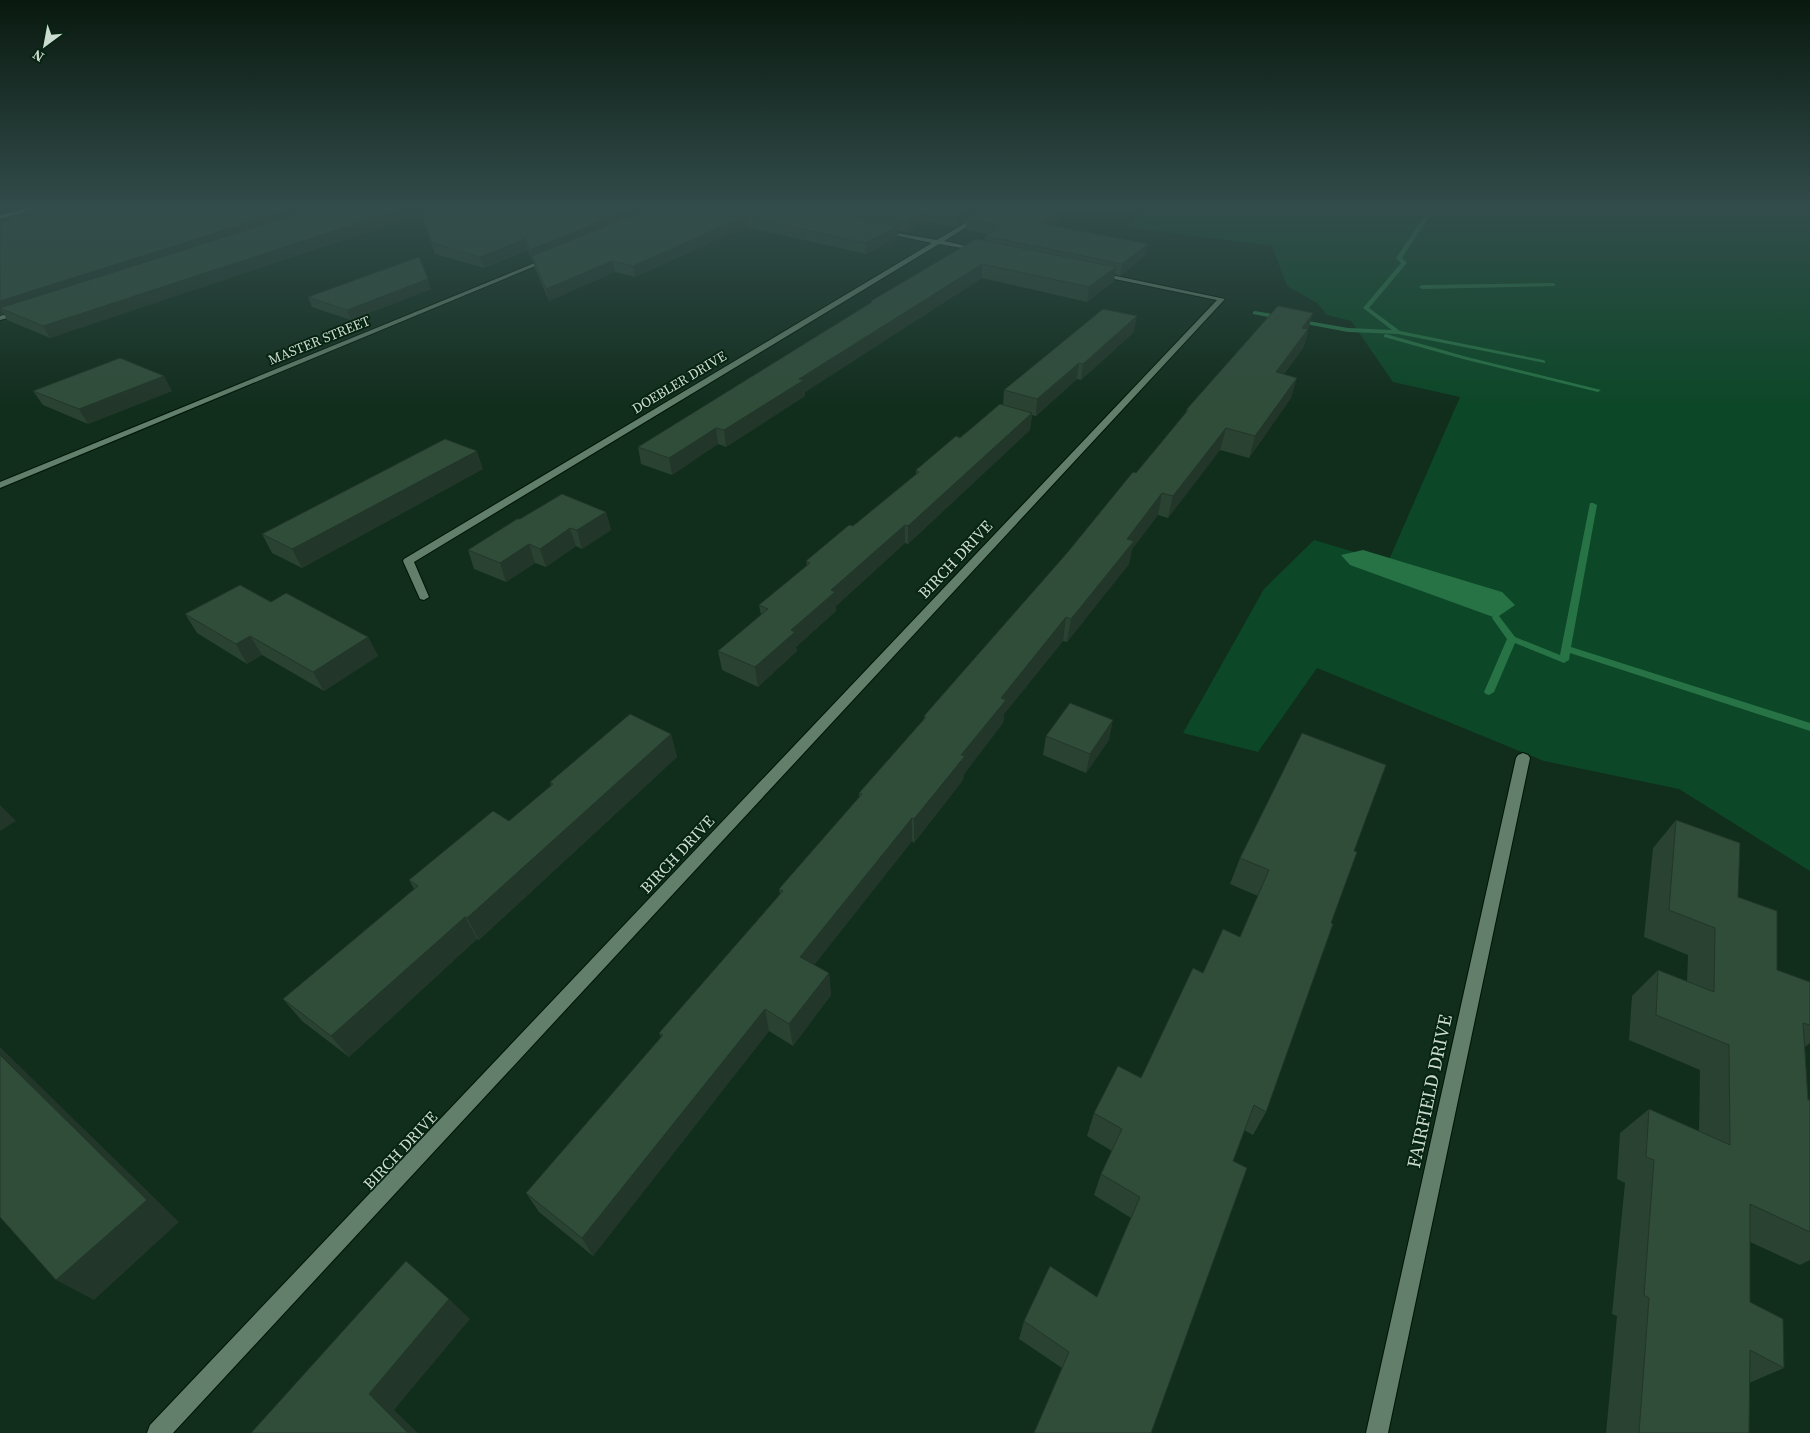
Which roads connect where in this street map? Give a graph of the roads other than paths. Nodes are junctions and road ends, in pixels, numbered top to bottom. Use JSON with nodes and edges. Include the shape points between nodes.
{"nodes":[{"id":1,"x":514,"y":273,"type":"edge"},
{"id":2,"x":887,"y":273,"type":"edge"},
{"id":3,"x":1090,"y":273,"type":"edge"},
{"id":4,"x":28,"y":309,"type":"edge"},
{"id":5,"x":0,"y":318,"type":"edge"},
{"id":6,"x":0,"y":485,"type":"edge"},
{"id":7,"x":424,"y":597,"type":"dead end"},
{"id":8,"x":1523,"y":758,"type":"dead end"},
{"id":9,"x":158,"y":1433,"type":"edge"},
{"id":10,"x":1377,"y":1433,"type":"edge"}],
"edges":[{"from":1,"to":6,"type":"street","name":"MASTER STREET"},
{"from":2,"to":7,"type":"street","name":"DOEBLER DRIVE","via":[[408,562]]},
{"from":3,"to":9,"type":"street","name":"BIRCH DRIVE","via":[[1222,300]]},
{"from":4,"to":5,"type":"street"},
{"from":8,"to":10,"type":"street","name":"FAIRFIELD DRIVE"}]}
